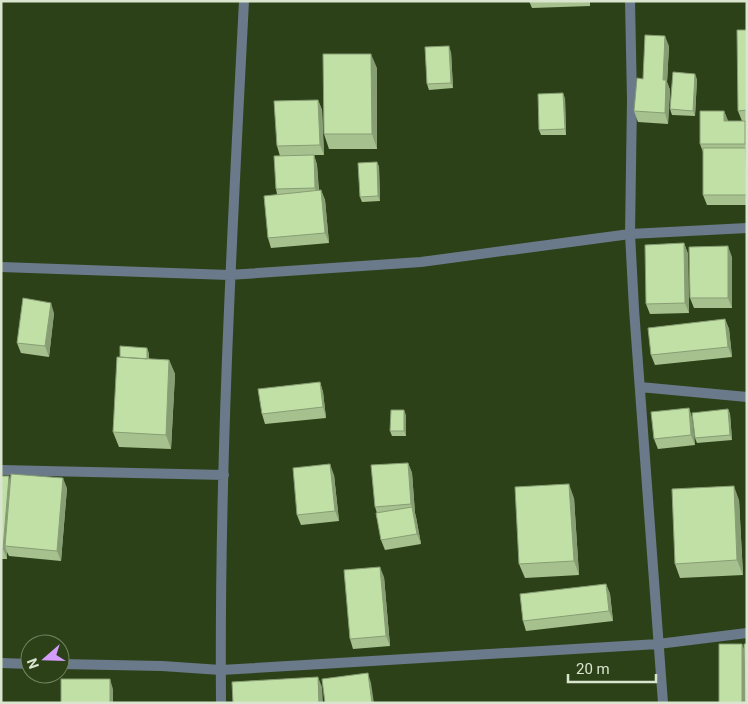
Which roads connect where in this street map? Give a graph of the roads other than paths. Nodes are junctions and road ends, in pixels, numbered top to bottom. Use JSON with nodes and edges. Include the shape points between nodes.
{"nodes":[{"id":1,"x":244,"y":1,"type":"edge"},
{"id":2,"x":630,"y":1,"type":"edge"},
{"id":3,"x":747,"y":228,"type":"edge"},
{"id":4,"x":630,"y":234,"type":"junction"},
{"id":5,"x":1,"y":267,"type":"edge"},
{"id":6,"x":229,"y":275,"type":"junction"},
{"id":7,"x":640,"y":387,"type":"junction"},
{"id":8,"x":747,"y":397,"type":"edge"},
{"id":9,"x":1,"y":470,"type":"edge"},
{"id":10,"x":224,"y":475,"type":"junction"},
{"id":11,"x":747,"y":632,"type":"edge"},
{"id":12,"x":658,"y":644,"type":"junction"},
{"id":13,"x":1,"y":664,"type":"edge"},
{"id":14,"x":20,"y":664,"type":"edge"},
{"id":15,"x":70,"y":664,"type":"edge"},
{"id":16,"x":221,"y":670,"type":"junction"},
{"id":17,"x":221,"y":703,"type":"edge"},
{"id":18,"x":663,"y":703,"type":"edge"}],
"edges":[{"from":1,"to":6,"type":"street"},
{"from":2,"to":4,"type":"street"},
{"from":3,"to":4,"type":"street"},
{"from":4,"to":6,"type":"street","via":[[421,262]]},
{"from":4,"to":7,"type":"street"},
{"from":5,"to":6,"type":"street"},
{"from":6,"to":10,"type":"street"},
{"from":7,"to":8,"type":"street"},
{"from":7,"to":12,"type":"street"},
{"from":9,"to":10,"type":"street"},
{"from":10,"to":16,"type":"street"},
{"from":11,"to":12,"type":"street"},
{"from":12,"to":16,"type":"street"},
{"from":12,"to":18,"type":"street"},
{"from":13,"to":14,"type":"street"},
{"from":15,"to":16,"type":"street"},
{"from":16,"to":17,"type":"street"}]}
